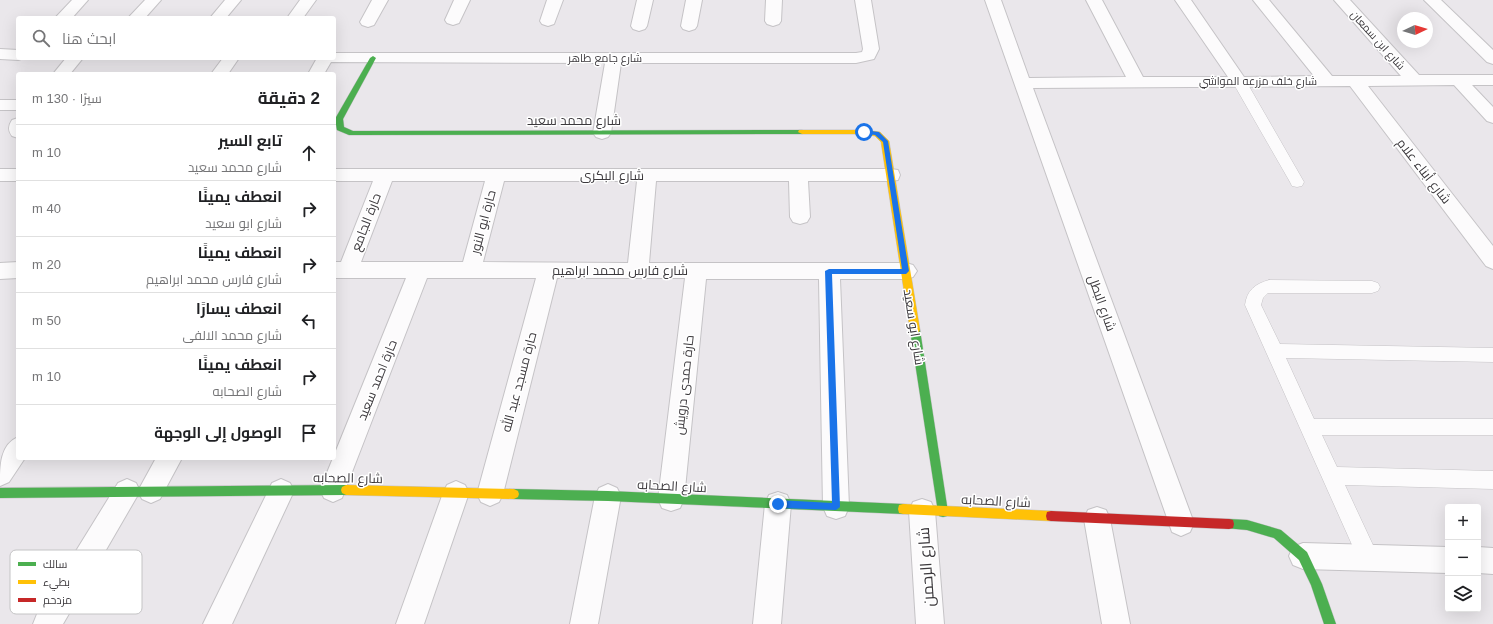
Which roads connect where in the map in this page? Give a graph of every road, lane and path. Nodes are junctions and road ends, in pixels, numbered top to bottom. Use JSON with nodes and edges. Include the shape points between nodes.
{"nodes":[{"id":1,"x":80,"y":0,"type":"edge"},
{"id":2,"x":153,"y":0,"type":"edge"},
{"id":3,"x":233,"y":0,"type":"edge"},
{"id":4,"x":308,"y":0,"type":"edge"},
{"id":5,"x":380,"y":0,"type":"edge"},
{"id":6,"x":462,"y":0,"type":"edge"},
{"id":7,"x":555,"y":0,"type":"edge"},
{"id":8,"x":645,"y":0,"type":"edge"},
{"id":9,"x":694,"y":0,"type":"edge"},
{"id":10,"x":774,"y":0,"type":"edge"},
{"id":11,"x":863,"y":0,"type":"edge"},
{"id":12,"x":993,"y":0,"type":"edge"},
{"id":13,"x":1094,"y":0,"type":"edge"},
{"id":14,"x":1183,"y":0,"type":"edge"},
{"id":15,"x":1261,"y":0,"type":"edge"},
{"id":16,"x":1342,"y":0,"type":"edge"},
{"id":17,"x":1432,"y":0,"type":"edge"},
{"id":18,"x":65,"y":16,"type":"edge"},
{"id":19,"x":138,"y":16,"type":"edge"},
{"id":20,"x":220,"y":16,"type":"edge"},
{"id":21,"x":296,"y":16,"type":"edge"},
{"id":22,"x":453,"y":20,"type":"dead end"},
{"id":23,"x":548,"y":21,"type":"dead end"},
{"id":24,"x":773,"y":21,"type":"dead end"},
{"id":25,"x":368,"y":22,"type":"dead end"},
{"id":26,"x":639,"y":26,"type":"dead end"},
{"id":27,"x":690,"y":26,"type":"dead end"},
{"id":28,"x":0,"y":54,"type":"edge"},
{"id":29,"x":16,"y":55,"type":"edge"},
{"id":30,"x":336,"y":58,"type":"edge"},
{"id":31,"x":373,"y":58,"type":"junction"},
{"id":32,"x":614,"y":58,"type":"junction"},
{"id":33,"x":1493,"y":59,"type":"edge"},
{"id":34,"x":73,"y":60,"type":"edge"},
{"id":35,"x":230,"y":60,"type":"edge"},
{"id":36,"x":325,"y":60,"type":"edge"},
{"id":37,"x":63,"y":72,"type":"edge"},
{"id":38,"x":220,"y":72,"type":"edge"},
{"id":39,"x":317,"y":72,"type":"edge"},
{"id":40,"x":1458,"y":80,"type":"junction"},
{"id":41,"x":1493,"y":80,"type":"edge"},
{"id":42,"x":1239,"y":81,"type":"junction"},
{"id":43,"x":1327,"y":81,"type":"junction"},
{"id":44,"x":1355,"y":81,"type":"junction"},
{"id":45,"x":1415,"y":81,"type":"junction"},
{"id":46,"x":1137,"y":82,"type":"junction"},
{"id":47,"x":1023,"y":83,"type":"junction"},
{"id":48,"x":0,"y":105,"type":"edge"},
{"id":49,"x":16,"y":105,"type":"edge"},
{"id":50,"x":1493,"y":117,"type":"edge"},
{"id":51,"x":602,"y":132,"type":"junction"},
{"id":52,"x":885,"y":141,"type":"joint"},
{"id":53,"x":0,"y":175,"type":"edge"},
{"id":54,"x":16,"y":175,"type":"edge"},
{"id":55,"x":336,"y":175,"type":"edge"},
{"id":56,"x":385,"y":175,"type":"junction"},
{"id":57,"x":496,"y":175,"type":"junction"},
{"id":58,"x":646,"y":175,"type":"junction"},
{"id":59,"x":798,"y":175,"type":"junction"},
{"id":60,"x":891,"y":175,"type":"junction"},
{"id":61,"x":1297,"y":182,"type":"dead end"},
{"id":62,"x":800,"y":218,"type":"dead end"},
{"id":63,"x":1493,"y":261,"type":"edge"},
{"id":64,"x":16,"y":270,"type":"edge"},
{"id":65,"x":341,"y":270,"type":"edge"},
{"id":66,"x":420,"y":270,"type":"junction"},
{"id":67,"x":471,"y":270,"type":"junction"},
{"id":68,"x":548,"y":270,"type":"junction"},
{"id":69,"x":638,"y":270,"type":"junction"},
{"id":70,"x":0,"y":271,"type":"edge"},
{"id":71,"x":696,"y":271,"type":"junction"},
{"id":72,"x":829,"y":271,"type":"junction"},
{"id":73,"x":906,"y":271,"type":"junction"},
{"id":74,"x":1372,"y":287,"type":"dead end"},
{"id":75,"x":1274,"y":351,"type":"junction"},
{"id":76,"x":1493,"y":355,"type":"edge"},
{"id":77,"x":1308,"y":427,"type":"junction"},
{"id":78,"x":1493,"y":428,"type":"edge"},
{"id":79,"x":16,"y":451,"type":"edge"},
{"id":80,"x":167,"y":460,"type":"edge"},
{"id":81,"x":0,"y":474,"type":"edge"},
{"id":82,"x":1331,"y":476,"type":"junction"},
{"id":83,"x":1493,"y":480,"type":"edge"},
{"id":84,"x":333,"y":490,"type":"junction"},
{"id":85,"x":139,"y":491,"type":"junction"},
{"id":86,"x":280,"y":491,"type":"junction"},
{"id":87,"x":0,"y":493,"type":"edge"},
{"id":88,"x":456,"y":493,"type":"junction"},
{"id":89,"x":490,"y":494,"type":"junction"},
{"id":90,"x":608,"y":496,"type":"junction"},
{"id":91,"x":671,"y":499,"type":"junction"},
{"id":92,"x":778,"y":504,"type":"junction"},
{"id":93,"x":836,"y":507,"type":"junction"},
{"id":94,"x":933,"y":511,"type":"junction"},
{"id":95,"x":1097,"y":519,"type":"junction"},
{"id":96,"x":1181,"y":523,"type":"junction"},
{"id":97,"x":98,"y":550,"type":"edge"},
{"id":98,"x":1303,"y":556,"type":"junction"},
{"id":99,"x":1368,"y":558,"type":"junction"},
{"id":100,"x":1445,"y":560,"type":"edge"},
{"id":101,"x":1481,"y":560,"type":"edge"},
{"id":102,"x":1493,"y":561,"type":"edge"},
{"id":103,"x":54,"y":614,"type":"edge"},
{"id":104,"x":47,"y":624,"type":"edge"},
{"id":105,"x":217,"y":624,"type":"edge"},
{"id":106,"x":410,"y":624,"type":"edge"},
{"id":107,"x":584,"y":624,"type":"edge"},
{"id":108,"x":767,"y":624,"type":"edge"},
{"id":109,"x":930,"y":624,"type":"edge"},
{"id":110,"x":1116,"y":624,"type":"edge"},
{"id":111,"x":1330,"y":624,"type":"edge"}],
"edges":[{"from":1,"to":18,"type":"street"},
{"from":2,"to":19,"type":"street"},
{"from":3,"to":20,"type":"street"},
{"from":4,"to":21,"type":"street"},
{"from":5,"to":25,"type":"street"},
{"from":6,"to":22,"type":"street"},
{"from":7,"to":23,"type":"street"},
{"from":8,"to":26,"type":"street"},
{"from":9,"to":27,"type":"street"},
{"from":10,"to":24,"type":"street"},
{"from":11,"to":32,"type":"street","name":"شارع جامع طاهر","via":[[871,49],[868,56]]},
{"from":12,"to":47,"type":"street","name":"شارع البطل"},
{"from":13,"to":46,"type":"street"},
{"from":14,"to":42,"type":"street"},
{"from":15,"to":43,"type":"street"},
{"from":16,"to":45,"type":"street","name":"شارع ابن سمعان"},
{"from":17,"to":33,"type":"street"},
{"from":28,"to":29,"type":"street"},
{"from":30,"to":31,"type":"street","name":"شارع جامع طاهر"},
{"from":31,"to":32,"type":"street","name":"شارع جامع طاهر"},
{"from":31,"to":51,"type":"street","name":"شارع محمد سعيد","via":[[339,119],[340,128],[352,133]]},
{"from":32,"to":51,"type":"street"},
{"from":34,"to":37,"type":"street"},
{"from":35,"to":38,"type":"street"},
{"from":36,"to":39,"type":"street"},
{"from":40,"to":41,"type":"street","name":"شارع خلف مزرعه المواشي"},
{"from":40,"to":45,"type":"street","name":"شارع خلف مزرعه المواشي"},
{"from":40,"to":50,"type":"street"},
{"from":42,"to":43,"type":"street","name":"شارع خلف مزرعه المواشي"},
{"from":42,"to":46,"type":"street","name":"شارع خلف مزرعه المواشي"},
{"from":42,"to":61,"type":"lane"},
{"from":43,"to":44,"type":"street","name":"شارع خلف مزرعه المواشي"},
{"from":44,"to":45,"type":"street","name":"شارع خلف مزرعه المواشي"},
{"from":44,"to":63,"type":"street","name":"شارع أبناء علام"},
{"from":46,"to":47,"type":"street","name":"شارع خلف مزرعه المواشي"},
{"from":47,"to":96,"type":"street","name":"شارع البطل"},
{"from":48,"to":49,"type":"street"},
{"from":51,"to":52,"type":"street","name":"شارع محمد سعيد","via":[[864,132],[877,134]]},
{"from":52,"to":60,"type":"street","name":"شارع ابو سعيد"},
{"from":53,"to":54,"type":"street"},
{"from":55,"to":56,"type":"street","name":"شارع البكرى"},
{"from":56,"to":57,"type":"street","name":"شارع البكرى"},
{"from":56,"to":65,"type":"street","name":"حارة الجامع"},
{"from":57,"to":58,"type":"street","name":"شارع البكرى"},
{"from":57,"to":67,"type":"street","name":"حارة ابو النور"},
{"from":58,"to":59,"type":"street","name":"شارع البكرى"},
{"from":58,"to":69,"type":"street"},
{"from":59,"to":60,"type":"street","name":"شارع البكرى"},
{"from":59,"to":62,"type":"street"},
{"from":60,"to":73,"type":"street","name":"شارع ابو سعيد"},
{"from":64,"to":70,"type":"street"},
{"from":65,"to":66,"type":"street","name":"شارع فارس محمد ابراهيم"},
{"from":66,"to":67,"type":"street","name":"شارع فارس محمد ابراهيم"},
{"from":66,"to":84,"type":"street","name":"حارة احمد سعيد"},
{"from":67,"to":68,"type":"street","name":"شارع فارس محمد ابراهيم"},
{"from":68,"to":69,"type":"street","name":"شارع فارس محمد ابراهيم"},
{"from":68,"to":89,"type":"street","name":"حارة مسجد عبد الله"},
{"from":69,"to":71,"type":"street","name":"شارع فارس محمد ابراهيم"},
{"from":71,"to":72,"type":"street","name":"شارع فارس محمد ابراهيم"},
{"from":71,"to":91,"type":"street","name":"حارة حمدى درويش"},
{"from":72,"to":73,"type":"street","name":"شارع فارس محمد ابراهيم"},
{"from":72,"to":93,"type":"street"},
{"from":73,"to":94,"type":"street","name":"شارع ابو سعيد"},
{"from":74,"to":75,"type":"lane","via":[[1269,286],[1258,290],[1253,305]]},
{"from":75,"to":76,"type":"lane"},
{"from":75,"to":77,"type":"lane"},
{"from":77,"to":78,"type":"lane"},
{"from":77,"to":82,"type":"lane"},
{"from":79,"to":81,"type":"street"},
{"from":80,"to":85,"type":"street"},
{"from":82,"to":83,"type":"lane"},
{"from":82,"to":99,"type":"lane"},
{"from":84,"to":86,"type":"street","name":"شارع الصحابه"},
{"from":84,"to":88,"type":"street","name":"شارع الصحابه"},
{"from":85,"to":86,"type":"street","name":"شارع الصحابه"},
{"from":85,"to":87,"type":"street","name":"شارع الصحابه"},
{"from":85,"to":97,"type":"street"},
{"from":86,"to":105,"type":"street"},
{"from":88,"to":89,"type":"street","name":"شارع الصحابه"},
{"from":88,"to":106,"type":"street"},
{"from":89,"to":90,"type":"street","name":"شارع الصحابه"},
{"from":90,"to":91,"type":"street","name":"شارع الصحابه"},
{"from":90,"to":107,"type":"street"},
{"from":91,"to":92,"type":"street","name":"شارع الصحابه"},
{"from":92,"to":93,"type":"street","name":"شارع الصحابه"},
{"from":92,"to":108,"type":"street"},
{"from":93,"to":94,"type":"street","name":"شارع الصحابه"},
{"from":94,"to":95,"type":"street","name":"شارع الصحابه"},
{"from":94,"to":109,"type":"street","name":"شارع الرحمن"},
{"from":95,"to":96,"type":"street","name":"شارع الصحابه"},
{"from":95,"to":110,"type":"street"},
{"from":96,"to":98,"type":"street","name":"شارع الصحابه","via":[[1247,525],[1277,534]]},
{"from":98,"to":99,"type":"street"},
{"from":98,"to":111,"type":"street","name":"شارع الصحابه"},
{"from":99,"to":100,"type":"street"},
{"from":101,"to":102,"type":"street"},
{"from":103,"to":104,"type":"street"}]}
